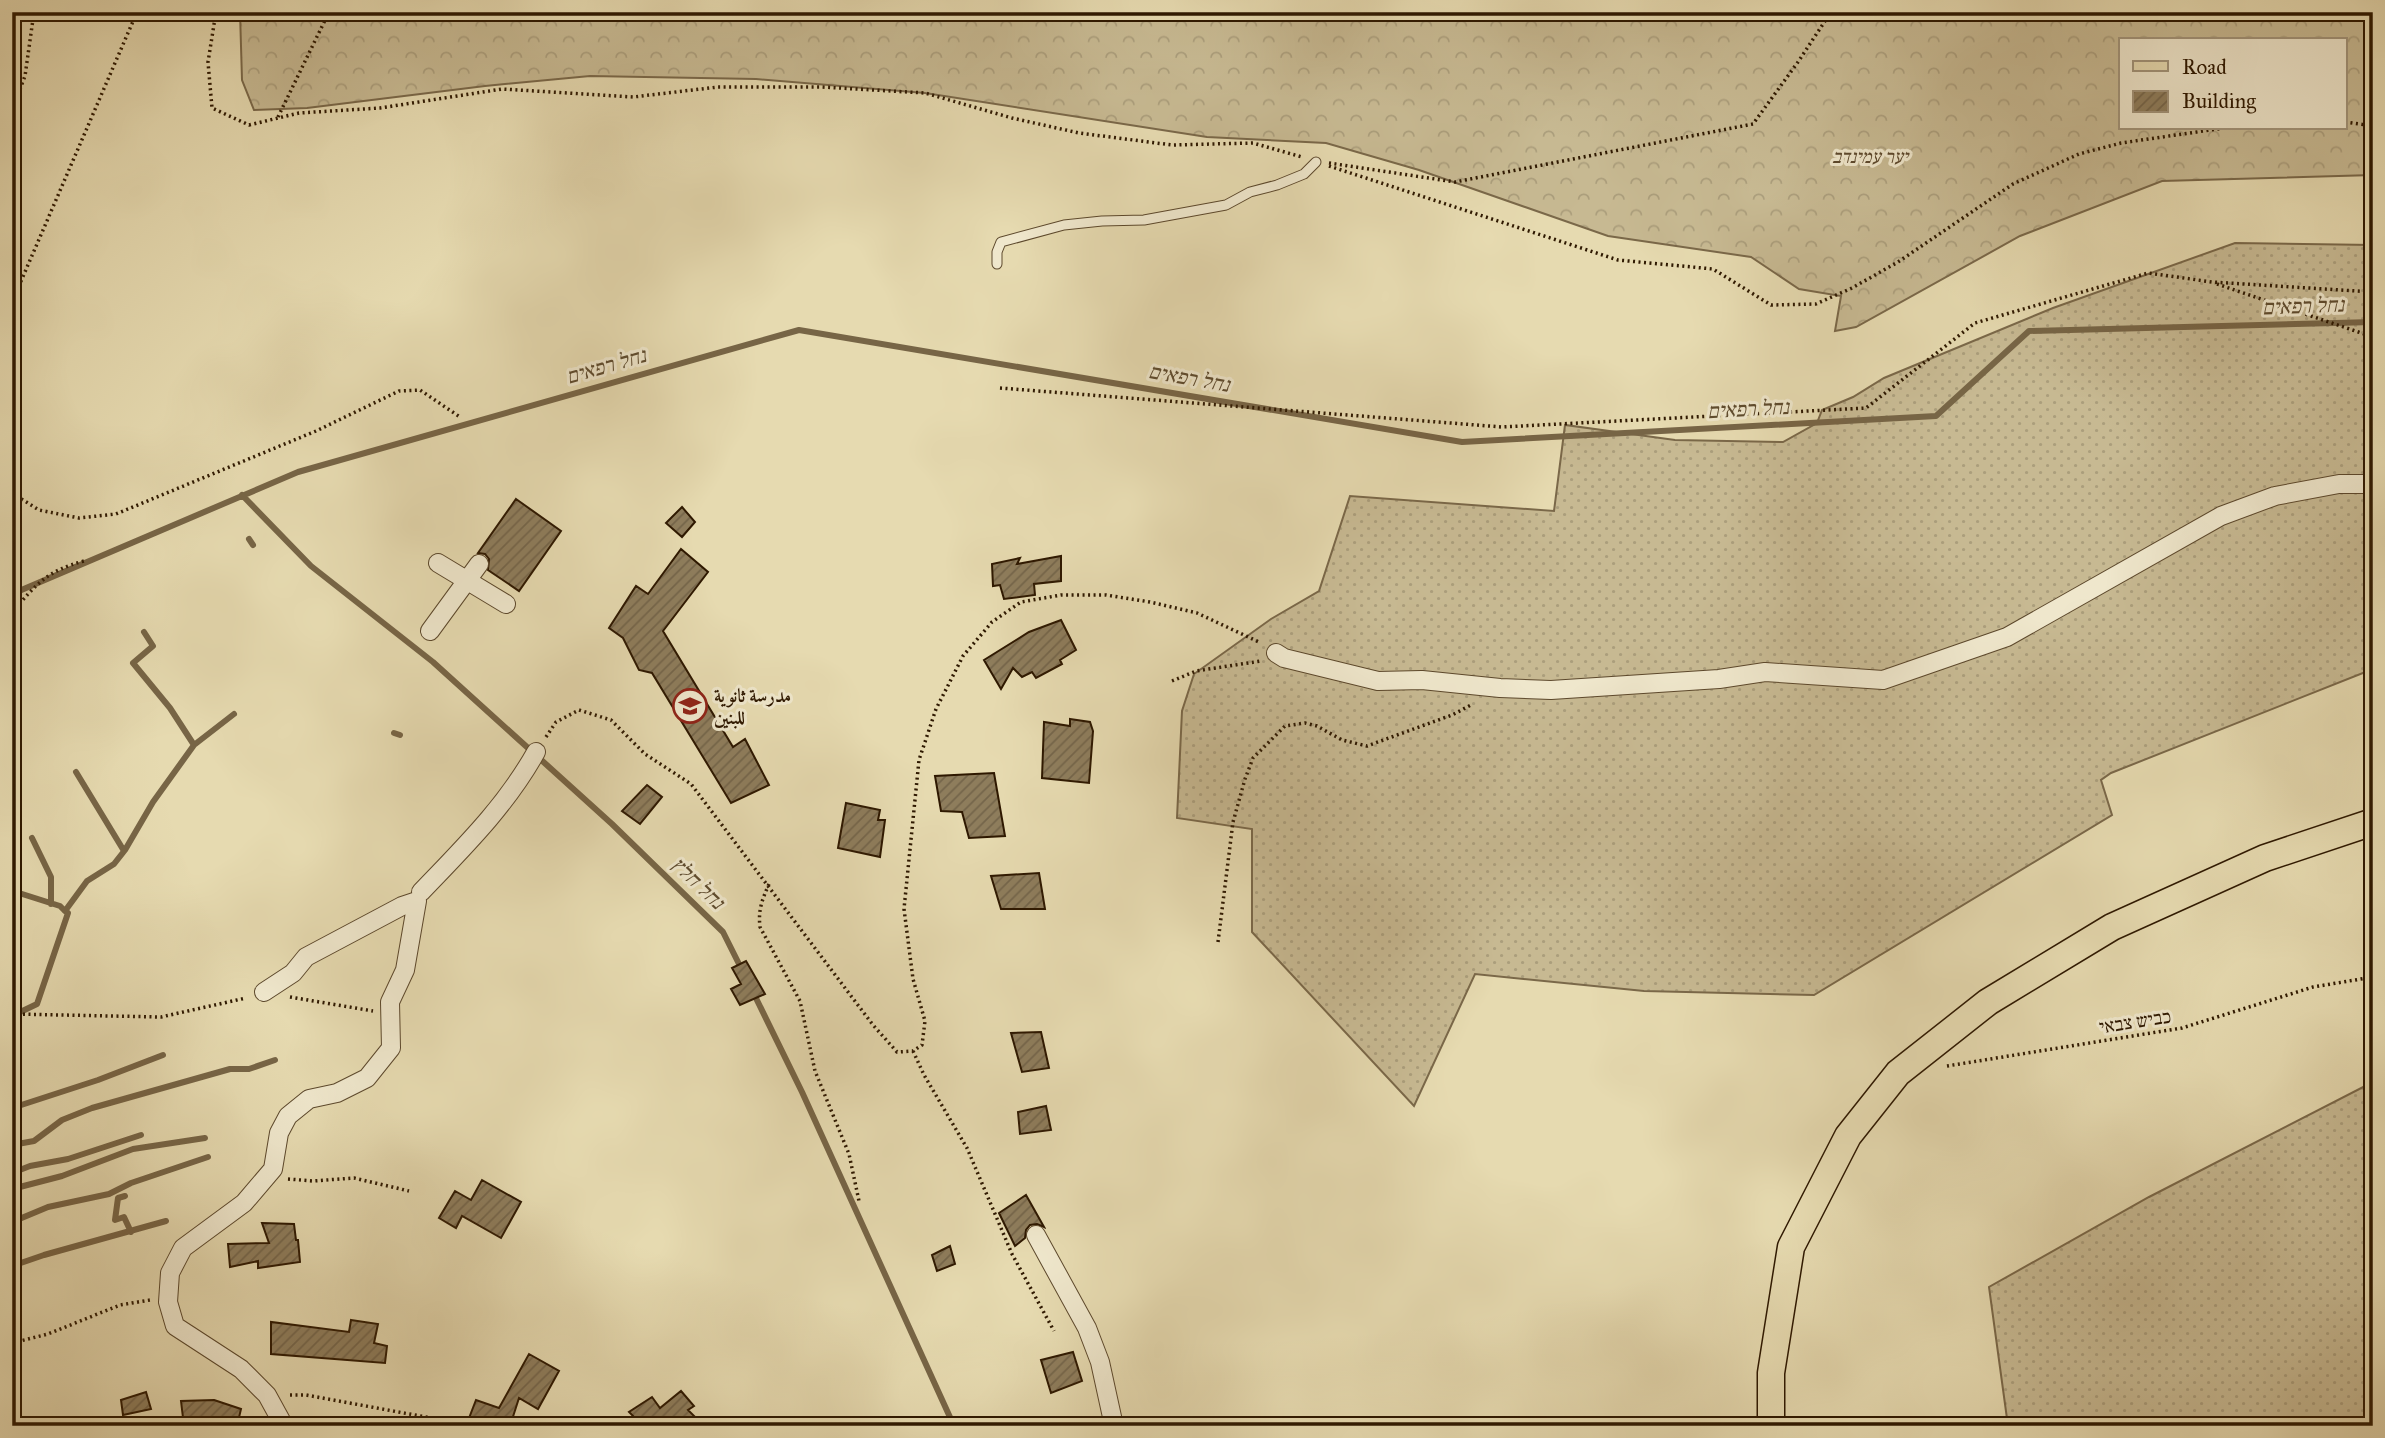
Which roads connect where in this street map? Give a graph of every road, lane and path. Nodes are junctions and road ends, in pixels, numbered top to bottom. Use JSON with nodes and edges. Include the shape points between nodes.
{"nodes":[{"id":1,"x":34,"y":12,"type":"edge"},
{"id":2,"x":137,"y":12,"type":"edge"},
{"id":3,"x":216,"y":12,"type":"edge"},
{"id":4,"x":329,"y":12,"type":"edge"},
{"id":5,"x":1831,"y":12,"type":"edge"},
{"id":6,"x":12,"y":110,"type":"edge"},
{"id":7,"x":277,"y":118,"type":"junction"},
{"id":8,"x":2346,"y":122,"type":"edge"},
{"id":9,"x":2373,"y":126,"type":"edge"},
{"id":10,"x":2211,"y":130,"type":"edge"},
{"id":11,"x":1316,"y":162,"type":"junction"},
{"id":12,"x":997,"y":264,"type":"dead end"},
{"id":13,"x":2212,"y":282,"type":"junction"},
{"id":14,"x":2373,"y":292,"type":"edge"},
{"id":15,"x":12,"y":302,"type":"edge"},
{"id":16,"x":2373,"y":337,"type":"edge"},
{"id":17,"x":1000,"y":388,"type":"dead end"},
{"id":18,"x":460,"y":417,"type":"dead end"},
{"id":19,"x":2373,"y":484,"type":"edge"},
{"id":20,"x":12,"y":493,"type":"edge"},
{"id":21,"x":84,"y":561,"type":"dead end"},
{"id":22,"x":438,"y":563,"type":"dead end"},
{"id":23,"x":479,"y":564,"type":"dead end"},
{"id":24,"x":467,"y":580,"type":"junction"},
{"id":25,"x":506,"y":604,"type":"dead end"},
{"id":26,"x":12,"y":612,"type":"edge"},
{"id":27,"x":430,"y":631,"type":"dead end"},
{"id":28,"x":1276,"y":653,"type":"junction"},
{"id":29,"x":1171,"y":681,"type":"dead end"},
{"id":30,"x":1500,"y":688,"type":"junction"},
{"id":31,"x":536,"y":752,"type":"joint"},
{"id":32,"x":2373,"y":822,"type":"edge"},
{"id":33,"x":769,"y":884,"type":"junction"},
{"id":34,"x":421,"y":892,"type":"dead end"},
{"id":35,"x":1218,"y":942,"type":"dead end"},
{"id":36,"x":2373,"y":977,"type":"edge"},
{"id":37,"x":259,"y":994,"type":"junction"},
{"id":38,"x":390,"y":1011,"type":"junction"},
{"id":39,"x":12,"y":1014,"type":"edge"},
{"id":40,"x":913,"y":1051,"type":"junction"},
{"id":41,"x":1939,"y":1067,"type":"dead end"},
{"id":42,"x":265,"y":1178,"type":"junction"},
{"id":43,"x":409,"y":1191,"type":"dead end"},
{"id":44,"x":859,"y":1201,"type":"dead end"},
{"id":45,"x":1036,"y":1235,"type":"dead end"},
{"id":46,"x":169,"y":1293,"type":"junction"},
{"id":47,"x":1054,"y":1331,"type":"dead end"},
{"id":48,"x":12,"y":1343,"type":"edge"},
{"id":49,"x":267,"y":1395,"type":"junction"},
{"id":50,"x":442,"y":1420,"type":"dead end"},
{"id":51,"x":285,"y":1426,"type":"edge"},
{"id":52,"x":1114,"y":1426,"type":"edge"},
{"id":53,"x":1771,"y":1426,"type":"edge"}],
"edges":[{"from":1,"to":6,"type":"path","via":[[25,76]]},
{"from":2,"to":15,"type":"path"},
{"from":3,"to":7,"type":"path","via":[[208,62],[212,108],[248,125]]},
{"from":4,"to":7,"type":"path"},
{"from":5,"to":11,"type":"path","via":[[1752,124],[1455,183]]},
{"from":7,"to":11,"type":"path","via":[[502,89],[633,97],[718,87],[822,87],[925,93],[1079,133],[1172,145],[1252,143]]},
{"from":8,"to":9,"type":"path"},
{"from":10,"to":11,"type":"path","via":[[2079,154],[2013,184],[1898,262],[1816,304],[1771,305],[1713,269],[1618,260]]},
{"from":11,"to":12,"type":"lane","via":[[1304,174],[1226,205],[1144,220],[1064,225],[1001,242]]},
{"from":13,"to":14,"type":"path"},
{"from":13,"to":16,"type":"path"},
{"from":13,"to":17,"type":"path","via":[[2148,274],[1975,323],[1866,408],[1502,427]]},
{"from":18,"to":20,"type":"path","via":[[420,390],[399,391],[116,514],[79,517],[39,510]]},
{"from":19,"to":30,"type":"street","via":[[2339,484],[2275,496],[2221,516],[2007,638],[1883,680],[1765,672],[1564,689]]},
{"from":21,"to":26,"type":"path","via":[[47,575]]},
{"from":22,"to":24,"type":"street"},
{"from":23,"to":24,"type":"street"},
{"from":24,"to":25,"type":"street"},
{"from":24,"to":27,"type":"street"},
{"from":28,"to":29,"type":"path","via":[[1255,663],[1203,669]]},
{"from":28,"to":30,"type":"street","via":[[1378,681],[1422,680]]},
{"from":28,"to":40,"type":"path","via":[[1197,613],[1107,595],[1060,595],[1021,602],[992,622],[963,656],[936,709],[919,760],[904,909],[913,979],[925,1021],[922,1045]]},
{"from":30,"to":35,"type":"path","via":[[1452,715],[1367,746],[1305,723],[1285,726],[1253,758],[1245,779],[1233,822]]},
{"from":31,"to":33,"type":"path","via":[[556,722],[579,710],[611,720],[645,754],[691,784]]},
{"from":31,"to":34,"type":"street","via":[[521,780],[484,827]]},
{"from":32,"to":53,"type":"main road","via":[[2264,858],[2112,927],[1988,1002],[1898,1073],[1849,1136],[1791,1247],[1771,1373]]},
{"from":33,"to":40,"type":"path","via":[[889,1043],[897,1052]]},
{"from":33,"to":44,"type":"path","via":[[758,915],[760,927],[800,1001],[815,1071],[849,1154]]},
{"from":36,"to":41,"type":"path","name":"כביש צבאי","via":[[2313,987],[2182,1028]]},
{"from":37,"to":38,"type":"path"},
{"from":37,"to":38,"type":"street","via":[[293,973],[306,957],[416,901],[405,970]]},
{"from":37,"to":39,"type":"path","via":[[161,1017]]},
{"from":38,"to":42,"type":"street","via":[[391,1048],[367,1078],[337,1093],[309,1099],[288,1116],[279,1133],[273,1169]]},
{"from":40,"to":47,"type":"path","via":[[967,1147],[1012,1254]]},
{"from":42,"to":43,"type":"path","via":[[354,1178]]},
{"from":42,"to":46,"type":"street","via":[[244,1203],[183,1248],[170,1273]]},
{"from":45,"to":52,"type":"street","via":[[1087,1328],[1100,1362]]},
{"from":46,"to":48,"type":"path"},
{"from":46,"to":49,"type":"street","via":[[175,1326],[241,1369]]},
{"from":49,"to":50,"type":"path","via":[[306,1395]]},
{"from":49,"to":51,"type":"street"}]}
